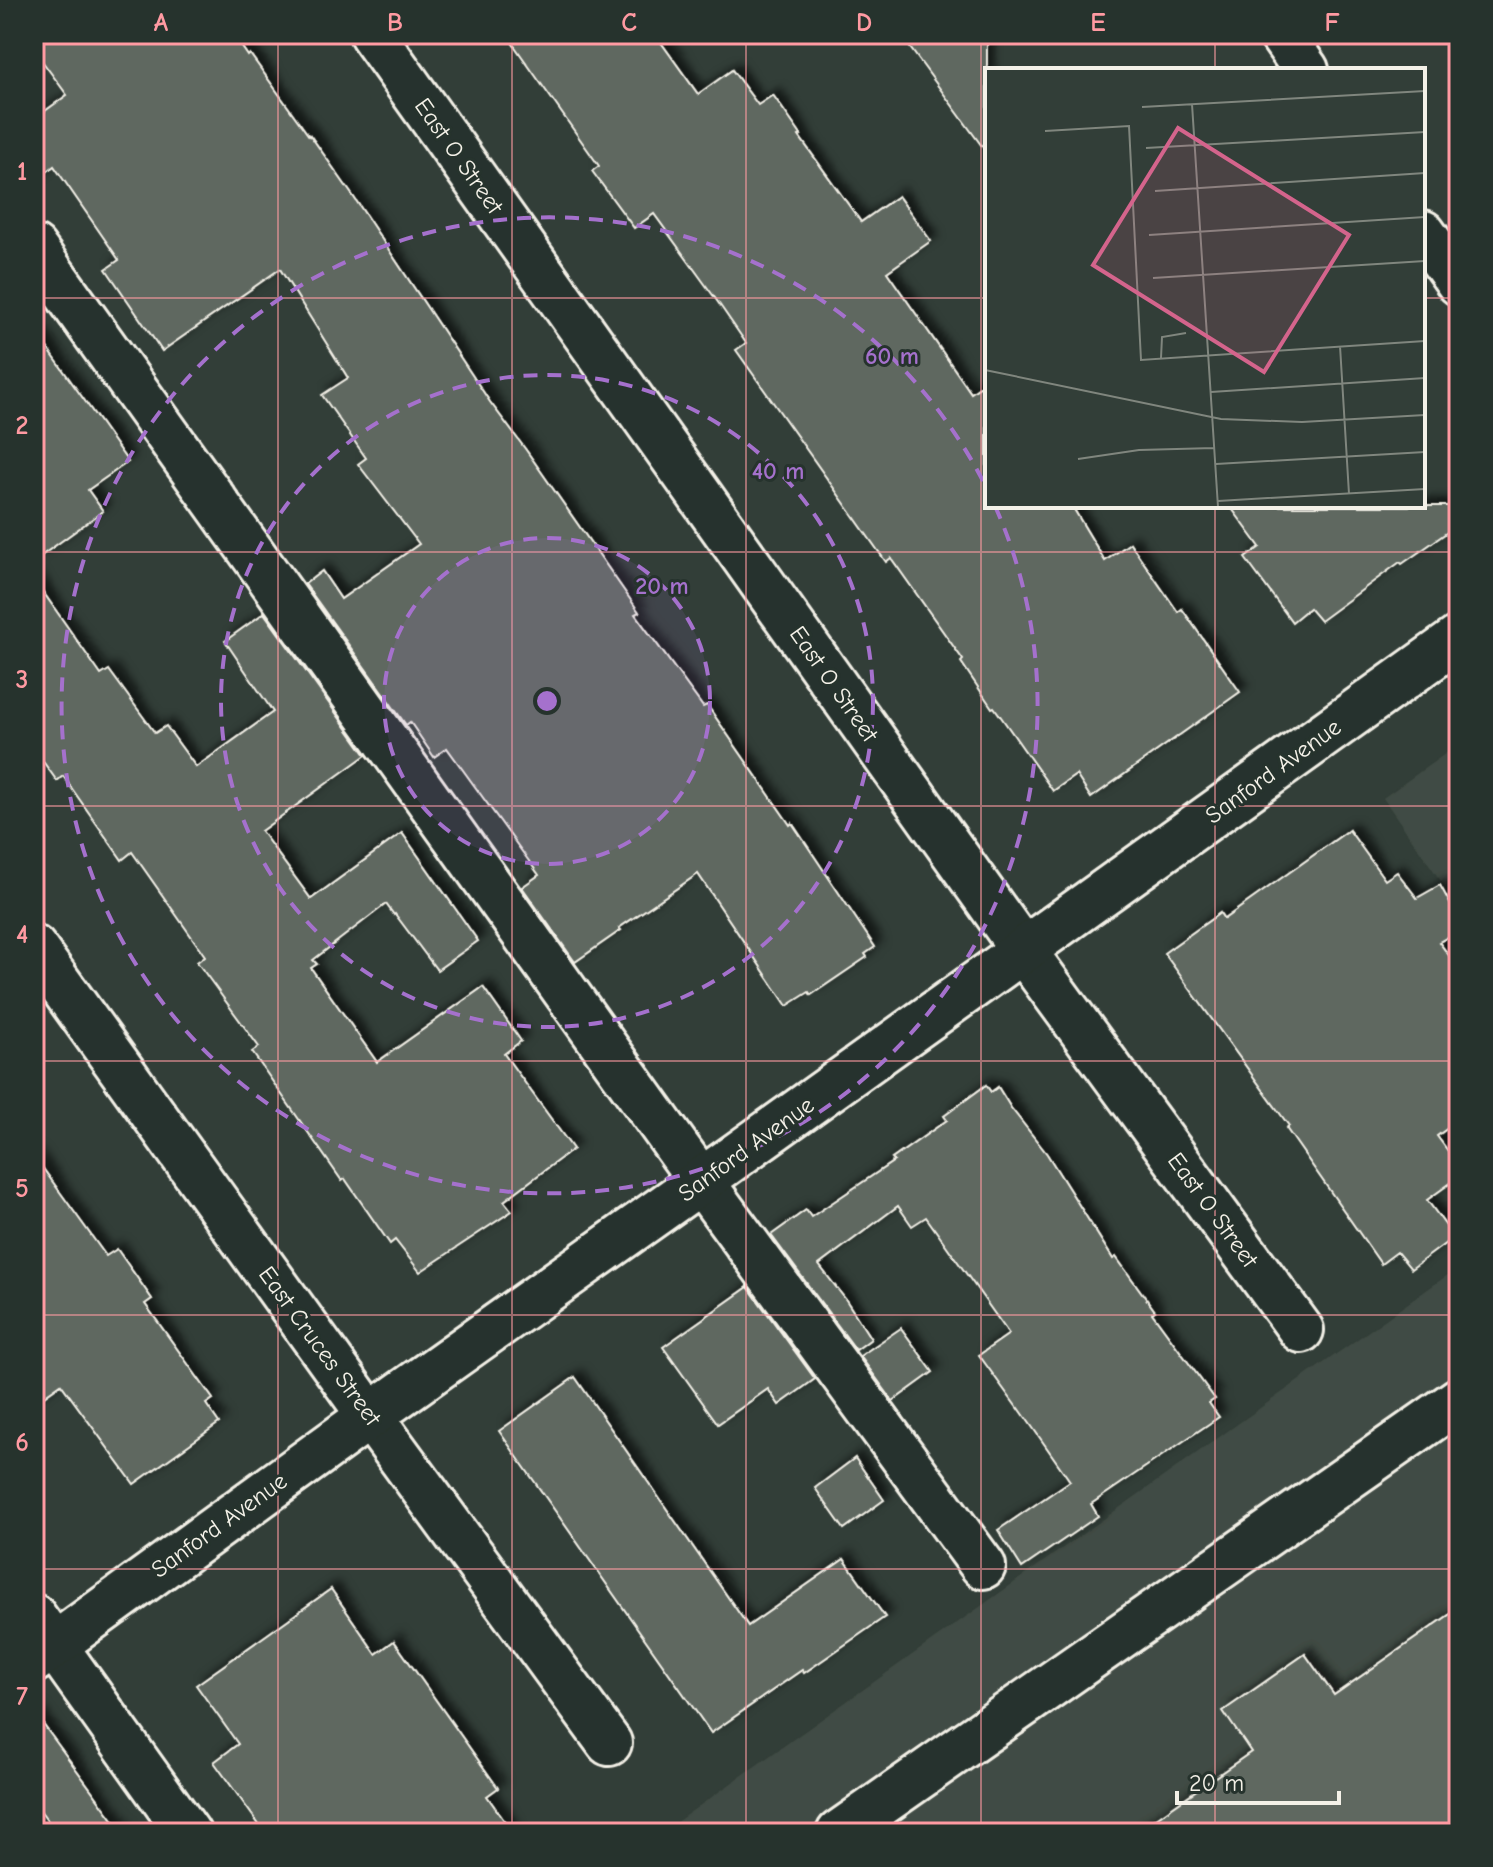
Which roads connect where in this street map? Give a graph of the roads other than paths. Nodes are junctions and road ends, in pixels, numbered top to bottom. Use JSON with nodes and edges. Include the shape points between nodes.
{"nodes":[{"id":1,"x":372,"y":34,"type":"edge"},
{"id":2,"x":1281,"y":34,"type":"edge"},
{"id":3,"x":1305,"y":68,"type":"edge"},
{"id":4,"x":1425,"y":236,"type":"edge"},
{"id":5,"x":34,"y":248,"type":"edge"},
{"id":6,"x":1459,"y":283,"type":"edge"},
{"id":7,"x":1459,"y":638,"type":"edge"},
{"id":8,"x":34,"y":948,"type":"edge"},
{"id":9,"x":1023,"y":950,"type":"junction"},
{"id":10,"x":701,"y":1181,"type":"junction"},
{"id":11,"x":1301,"y":1330,"type":"dead end"},
{"id":12,"x":1459,"y":1400,"type":"edge"},
{"id":13,"x":370,"y":1416,"type":"junction"},
{"id":14,"x":983,"y":1566,"type":"dead end"},
{"id":15,"x":41,"y":1641,"type":"edge"},
{"id":16,"x":609,"y":1743,"type":"dead end"},
{"id":17,"x":188,"y":1833,"type":"edge"},
{"id":18,"x":839,"y":1833,"type":"edge"}],
"edges":[{"from":1,"to":9,"type":"street","name":"East O Street"},
{"from":2,"to":3,"type":"street"},
{"from":4,"to":6,"type":"street"},
{"from":5,"to":10,"type":"street"},
{"from":7,"to":9,"type":"street","name":"Sanford Avenue"},
{"from":8,"to":13,"type":"street","name":"East Cruces Street"},
{"from":9,"to":10,"type":"street","name":"Sanford Avenue"},
{"from":9,"to":11,"type":"street","name":"East O Street"},
{"from":10,"to":13,"type":"street","name":"Sanford Avenue"},
{"from":10,"to":14,"type":"street"},
{"from":12,"to":18,"type":"street"},
{"from":13,"to":15,"type":"street","name":"Sanford Avenue"},
{"from":13,"to":16,"type":"street","name":"East Cruces Street"},
{"from":15,"to":17,"type":"street"}]}
